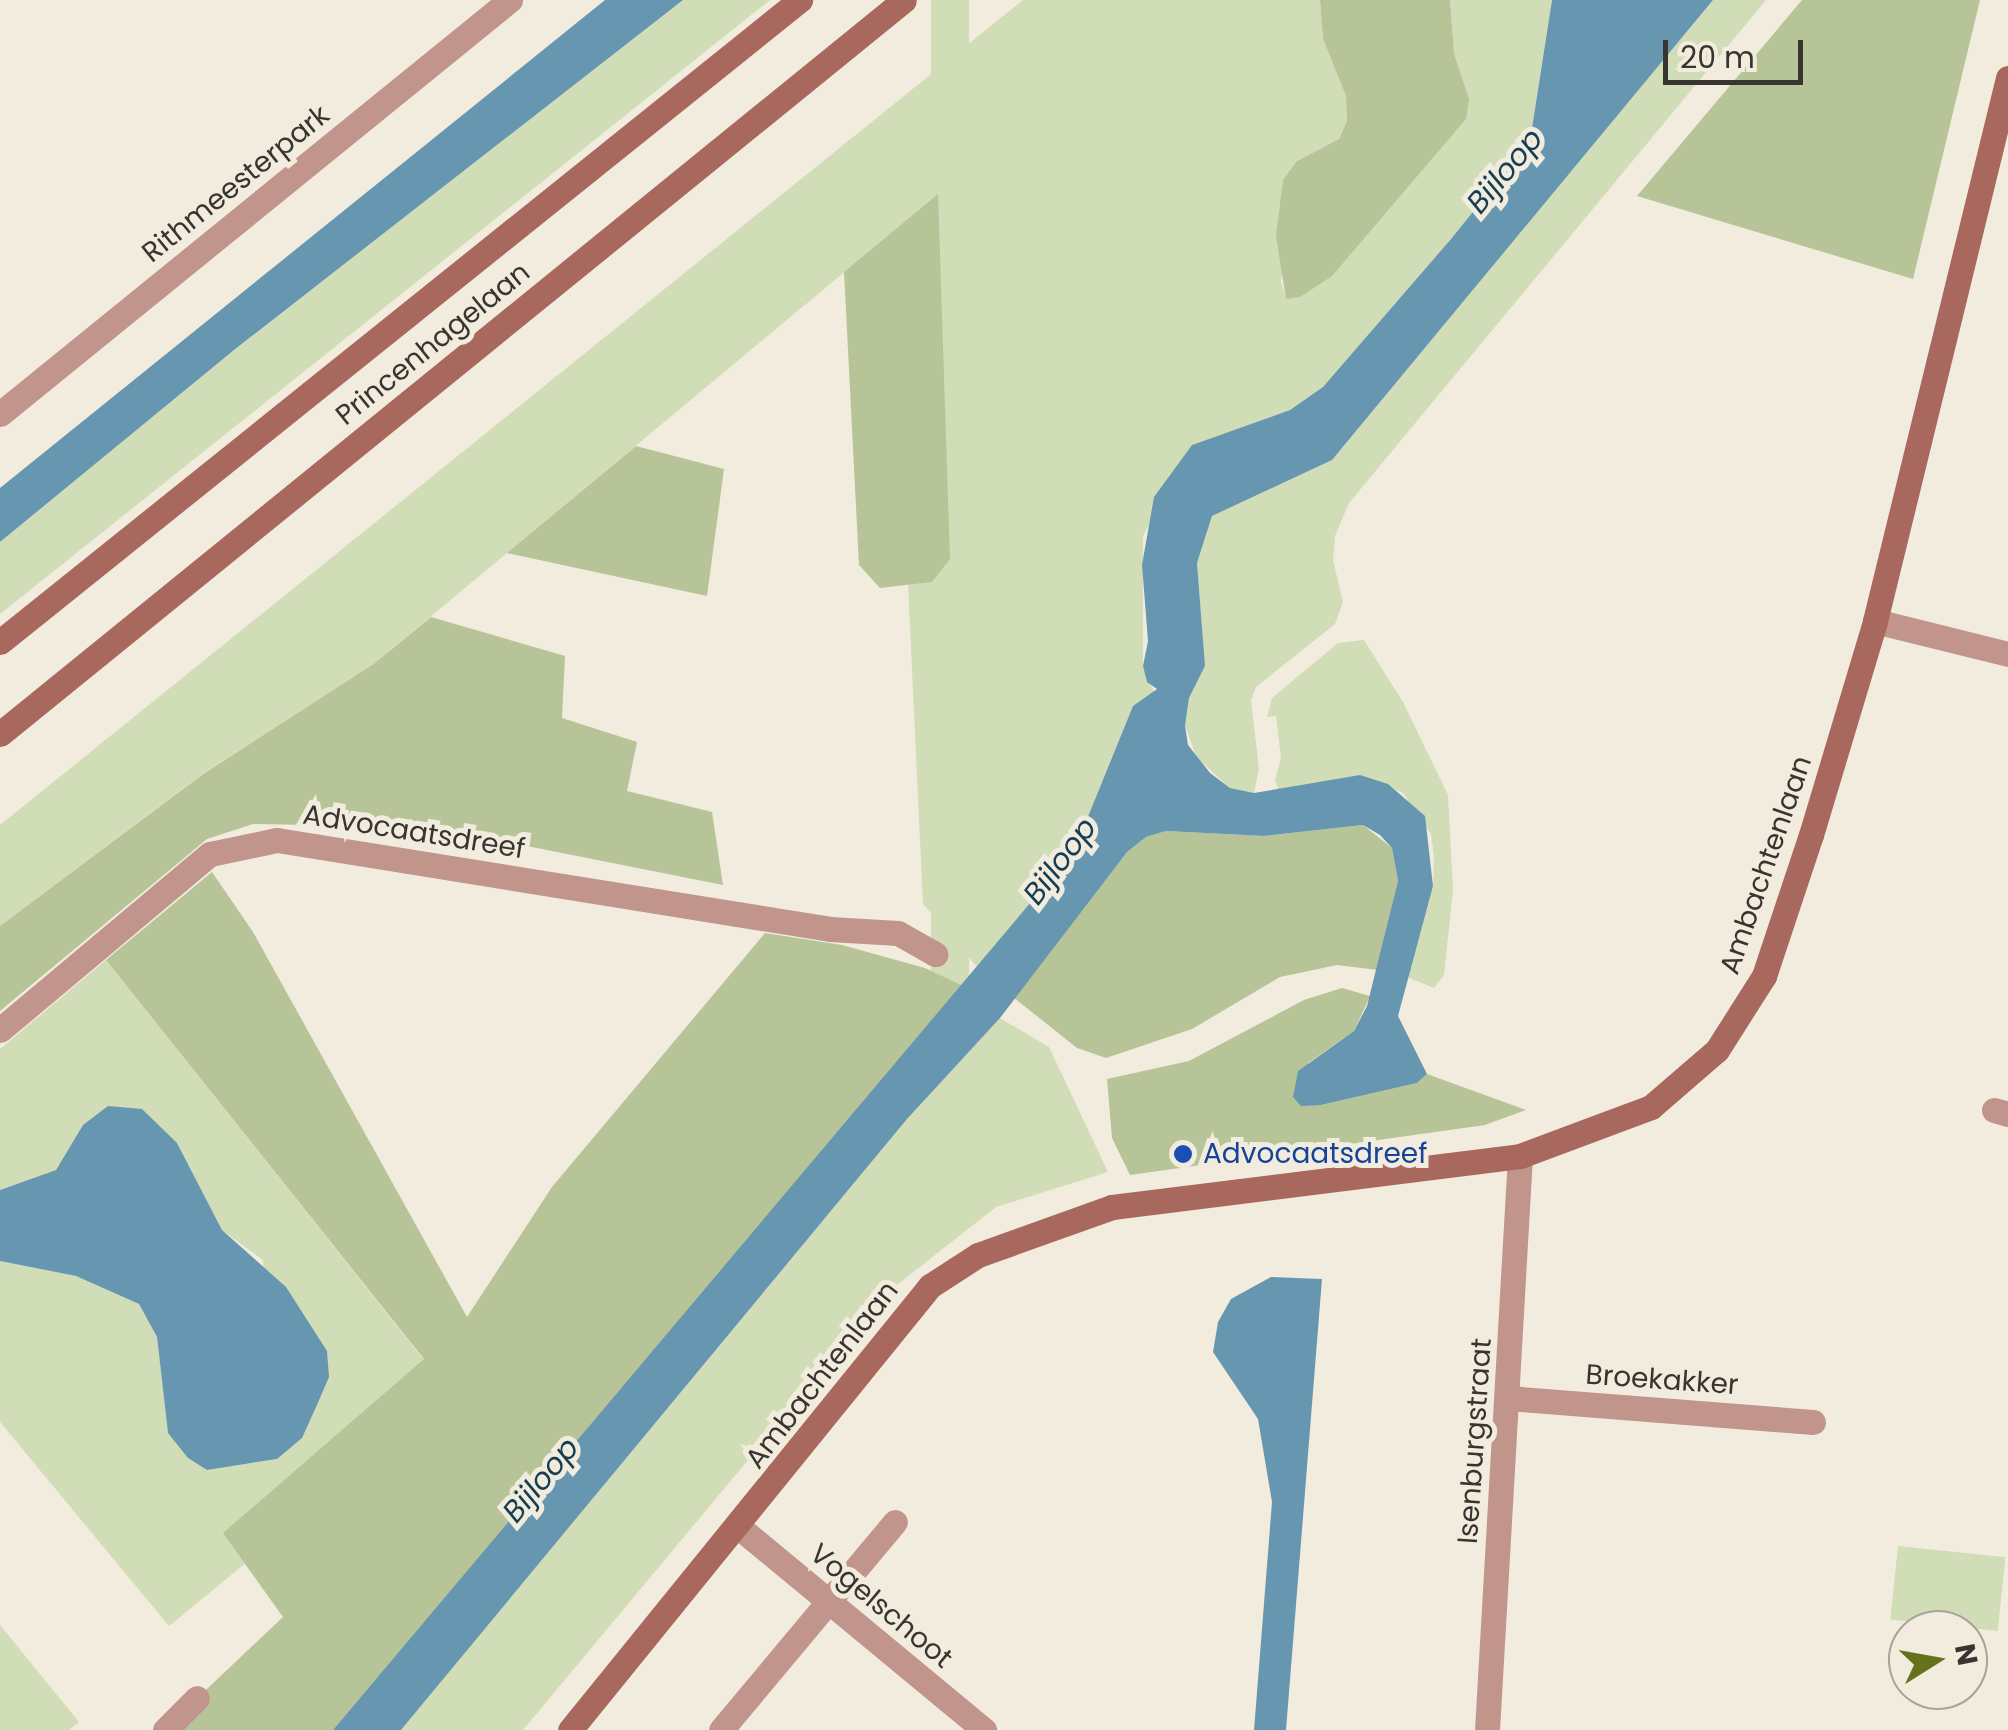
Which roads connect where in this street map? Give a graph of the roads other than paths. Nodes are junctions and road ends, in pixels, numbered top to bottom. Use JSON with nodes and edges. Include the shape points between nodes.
{"nodes":[{"id":1,"x":510,"y":0,"type":"edge"},
{"id":2,"x":800,"y":0,"type":"edge"},
{"id":3,"x":904,"y":0,"type":"edge"},
{"id":4,"x":2008,"y":78,"type":"edge"},
{"id":5,"x":0,"y":414,"type":"edge"},
{"id":6,"x":1875,"y":621,"type":"junction"},
{"id":7,"x":0,"y":642,"type":"edge"},
{"id":8,"x":2008,"y":654,"type":"edge"},
{"id":9,"x":0,"y":734,"type":"edge"},
{"id":10,"x":935,"y":954,"type":"dead end"},
{"id":11,"x":0,"y":1030,"type":"edge"},
{"id":12,"x":1520,"y":1156,"type":"junction"},
{"id":13,"x":1508,"y":1398,"type":"junction"},
{"id":14,"x":1813,"y":1422,"type":"dead end"},
{"id":15,"x":895,"y":1522,"type":"dead end"},
{"id":16,"x":740,"y":1528,"type":"junction"},
{"id":17,"x":828,"y":1602,"type":"junction"},
{"id":18,"x":197,"y":1698,"type":"dead end"},
{"id":19,"x":165,"y":1730,"type":"edge"},
{"id":20,"x":570,"y":1730,"type":"edge"},
{"id":21,"x":722,"y":1730,"type":"edge"},
{"id":22,"x":984,"y":1730,"type":"edge"},
{"id":23,"x":1487,"y":1730,"type":"edge"}],
"edges":[{"from":1,"to":5,"type":"street","name":"Rithmeesterpark"},
{"from":2,"to":7,"type":"street","name":"Princenhagelaan"},
{"from":3,"to":9,"type":"street","name":"Princenhagelaan"},
{"from":4,"to":6,"type":"street","name":"Ambachtenlaan"},
{"from":6,"to":8,"type":"street"},
{"from":6,"to":12,"type":"street","name":"Ambachtenlaan","via":[[1772,956],[1742,1014],[1672,1094],[1602,1131]]},
{"from":10,"to":11,"type":"street","name":"Advocaatsdreef","via":[[898,933],[830,929],[277,840],[210,854]]},
{"from":12,"to":13,"type":"street","name":"Isenburgstraat"},
{"from":12,"to":16,"type":"street","name":"Ambachtenlaan","via":[[1112,1206],[978,1254],[930,1286]]},
{"from":13,"to":14,"type":"street","name":"Broekakker"},
{"from":13,"to":23,"type":"street","name":"Isenburgstraat"},
{"from":15,"to":17,"type":"street"},
{"from":16,"to":17,"type":"street","name":"Vogelschoot"},
{"from":16,"to":20,"type":"street","name":"Ambachtenlaan"},
{"from":17,"to":21,"type":"street"},
{"from":17,"to":22,"type":"street","name":"Vogelschoot"},
{"from":18,"to":19,"type":"street"}]}
